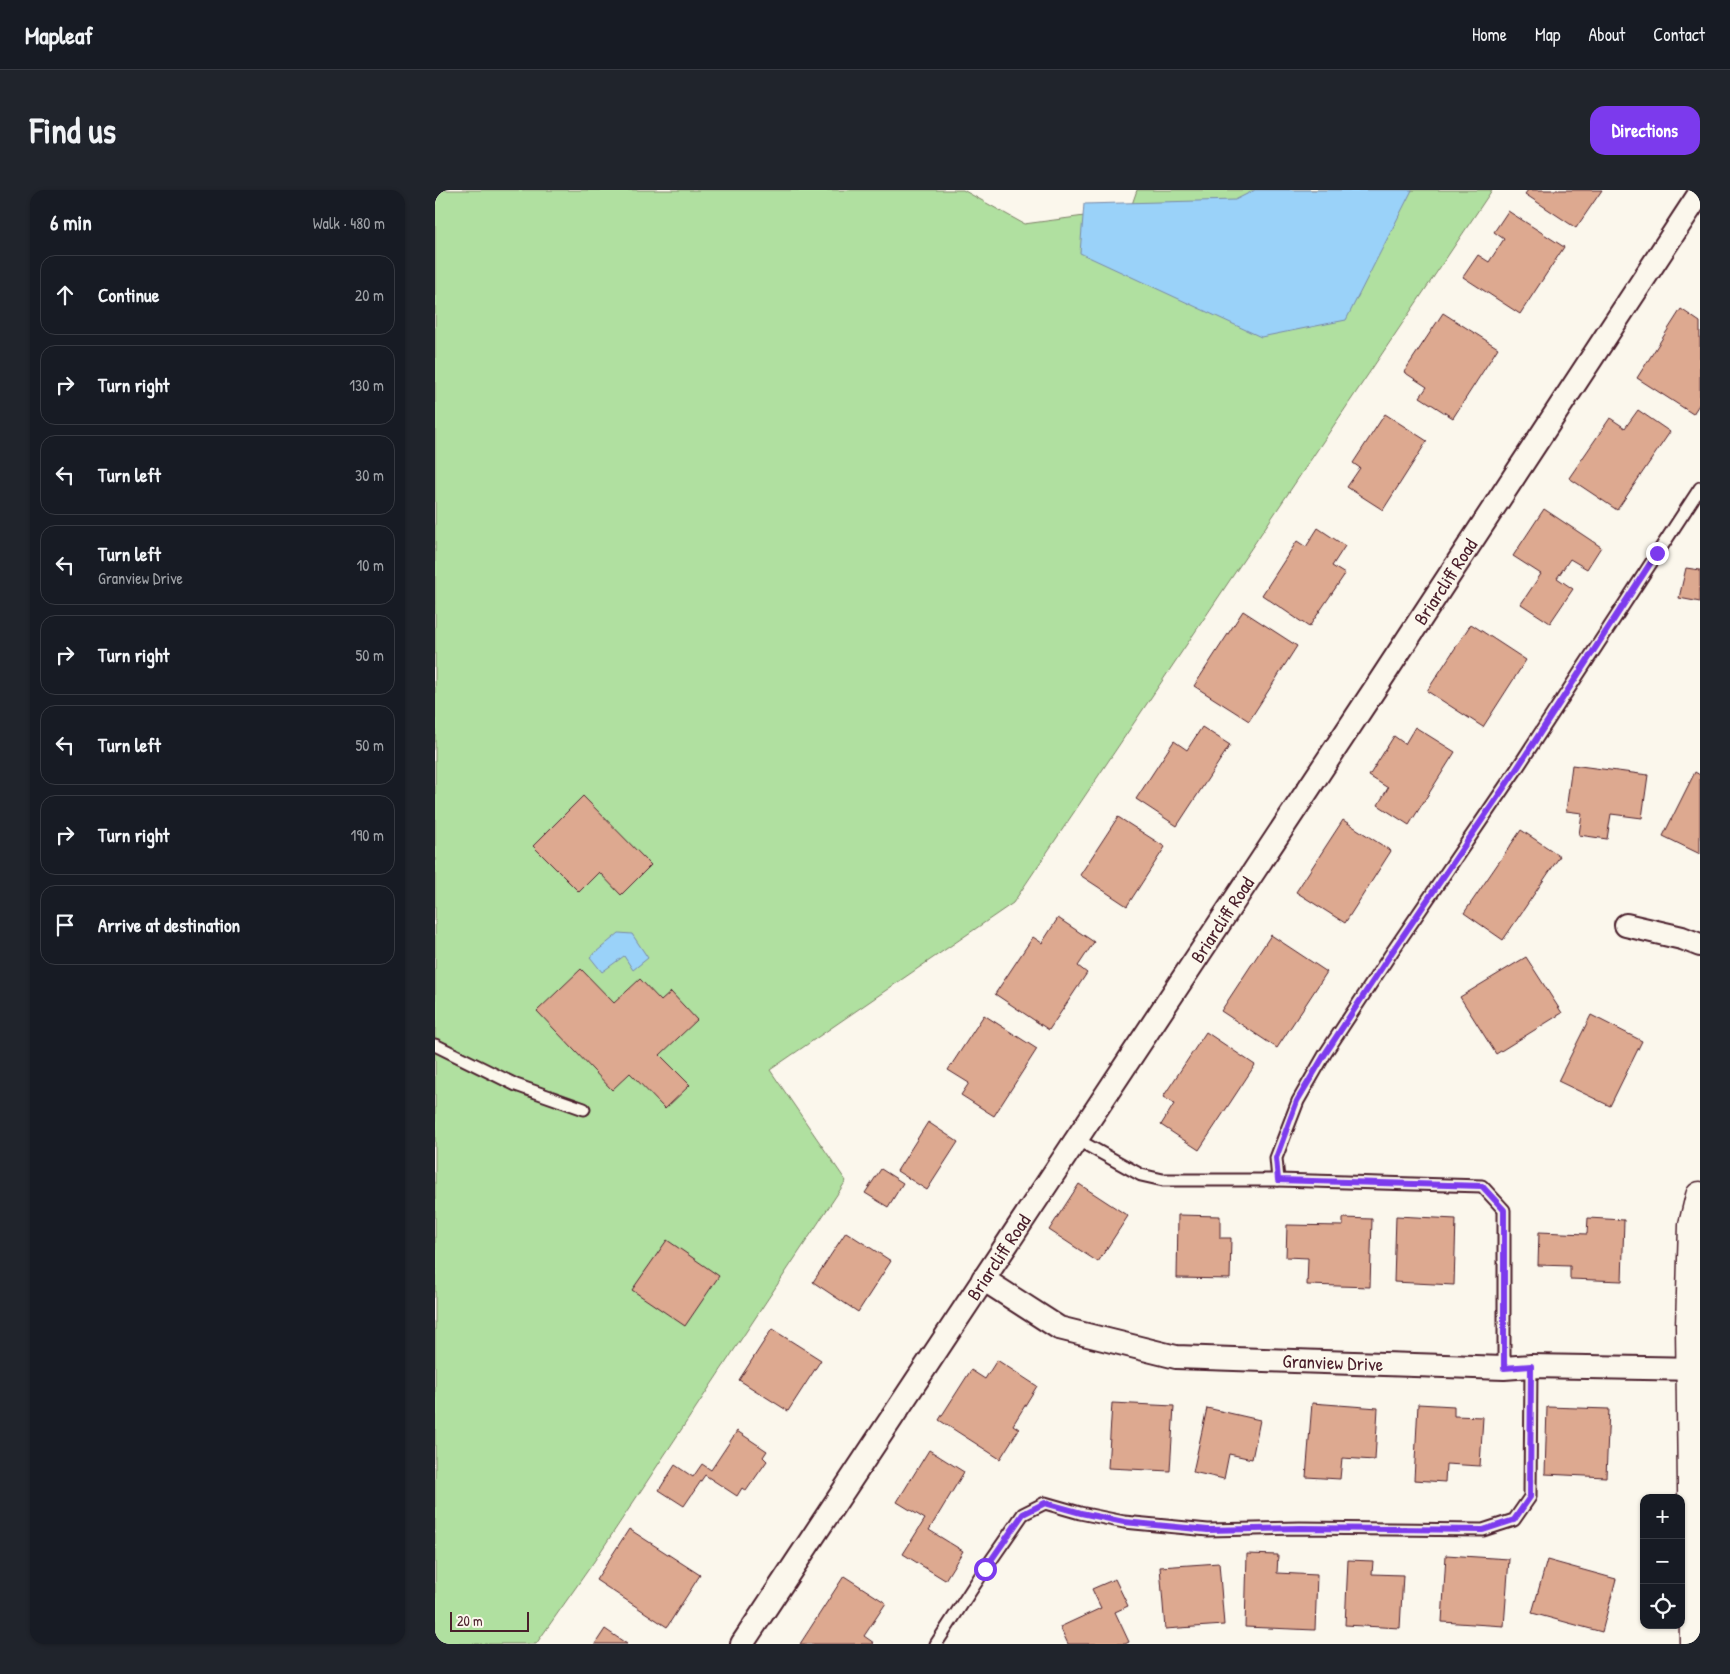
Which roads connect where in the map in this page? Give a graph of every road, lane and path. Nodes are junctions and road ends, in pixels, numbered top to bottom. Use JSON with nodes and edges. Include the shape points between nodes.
{"nodes":[{"id":1,"x":1700,"y":193,"type":"edge"},
{"id":2,"x":1700,"y":488,"type":"edge"},
{"id":3,"x":1626,"y":925,"type":"dead end"},
{"id":4,"x":1700,"y":945,"type":"edge"},
{"id":5,"x":435,"y":1045,"type":"edge"},
{"id":6,"x":584,"y":1109,"type":"dead end"},
{"id":7,"x":1076,"y":1139,"type":"junction"},
{"id":8,"x":1278,"y":1180,"type":"junction"},
{"id":9,"x":1700,"y":1196,"type":"edge"},
{"id":10,"x":983,"y":1279,"type":"junction"},
{"id":11,"x":1531,"y":1366,"type":"junction"},
{"id":12,"x":1504,"y":1368,"type":"junction"},
{"id":13,"x":1696,"y":1370,"type":"edge"},
{"id":14,"x":742,"y":1644,"type":"edge"},
{"id":15,"x":936,"y":1644,"type":"edge"},
{"id":16,"x":1694,"y":1644,"type":"edge"}],
"edges":[{"from":1,"to":7,"type":"street","name":"Briarcliff Road"},
{"from":2,"to":8,"type":"lane","via":[[1325,1054],[1297,1101],[1276,1158]]},
{"from":3,"to":4,"type":"street"},
{"from":5,"to":6,"type":"lane","via":[[516,1085]]},
{"from":7,"to":8,"type":"lane","via":[[1141,1175],[1163,1180]]},
{"from":7,"to":10,"type":"street","name":"Briarcliff Road"},
{"from":8,"to":12,"type":"lane","via":[[1482,1186],[1504,1210]]},
{"from":9,"to":13,"type":"street","via":[[1693,1225],[1690,1327]]},
{"from":10,"to":12,"type":"street","name":"Granview Drive","via":[[1059,1328],[1176,1357]]},
{"from":10,"to":14,"type":"street","name":"Briarcliff Road"},
{"from":11,"to":12,"type":"street","name":"Granview Drive"},
{"from":11,"to":13,"type":"street","name":"Granview Drive"},
{"from":11,"to":15,"type":"lane","via":[[1530,1497],[1514,1520],[1483,1530],[1208,1530],[1124,1522],[1045,1503],[1023,1514]]},
{"from":13,"to":16,"type":"street"}]}
